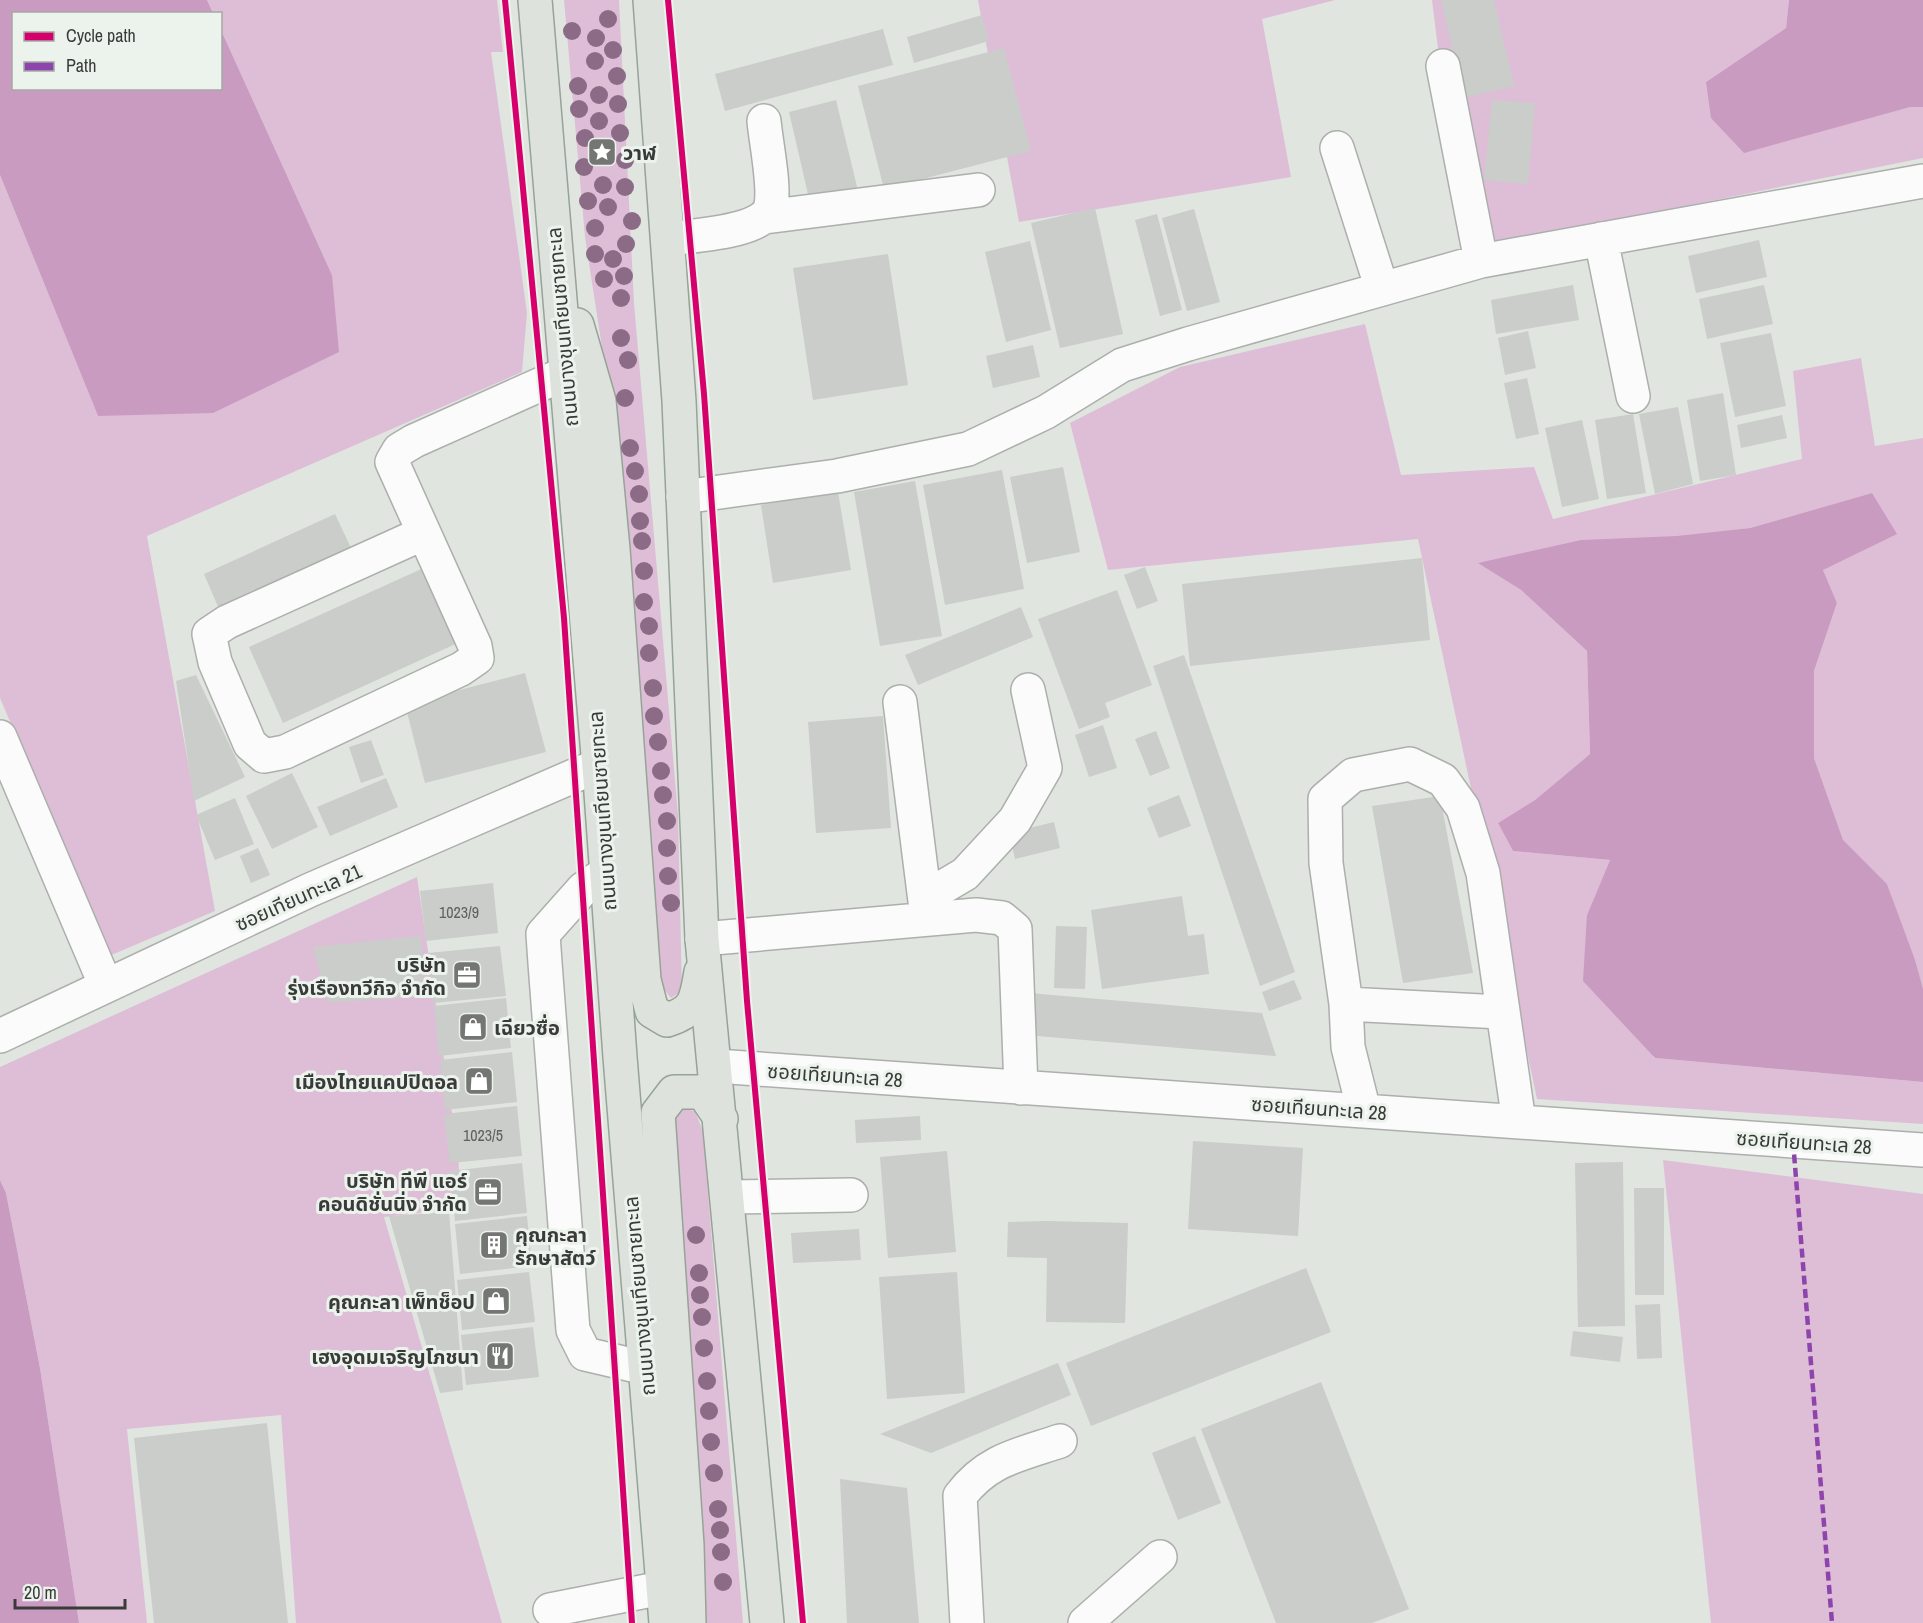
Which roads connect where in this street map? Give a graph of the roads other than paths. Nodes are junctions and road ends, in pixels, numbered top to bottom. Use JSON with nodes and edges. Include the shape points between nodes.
{"nodes":[{"id":1,"x":535,"y":0,"type":"edge"},
{"id":2,"x":650,"y":0,"type":"edge"},
{"id":3,"x":1443,"y":66,"type":"dead end"},
{"id":4,"x":764,"y":121,"type":"dead end"},
{"id":5,"x":1337,"y":148,"type":"dead end"},
{"id":6,"x":1923,"y":181,"type":"edge"},
{"id":7,"x":978,"y":190,"type":"dead end"},
{"id":8,"x":765,"y":217,"type":"junction"},
{"id":9,"x":669,"y":239,"type":"junction"},
{"id":10,"x":1601,"y":240,"type":"junction"},
{"id":11,"x":557,"y":258,"type":"junction"},
{"id":12,"x":1481,"y":261,"type":"junction"},
{"id":13,"x":1382,"y":289,"type":"junction"},
{"id":14,"x":566,"y":373,"type":"junction"},
{"id":15,"x":1633,"y":396,"type":"dead end"},
{"id":16,"x":683,"y":497,"type":"junction"},
{"id":17,"x":424,"y":533,"type":"junction"},
{"id":18,"x":1028,"y":690,"type":"dead end"},
{"id":19,"x":900,"y":702,"type":"dead end"},
{"id":20,"x":0,"y":737,"type":"edge"},
{"id":21,"x":599,"y":765,"type":"junction"},
{"id":22,"x":607,"y":872,"type":"junction"},
{"id":23,"x":926,"y":908,"type":"junction"},
{"id":24,"x":703,"y":948,"type":"junction"},
{"id":25,"x":106,"y":986,"type":"junction"},
{"id":26,"x":1346,"y":1005,"type":"junction"},
{"id":27,"x":1501,"y":1012,"type":"junction"},
{"id":28,"x":0,"y":1036,"type":"edge"},
{"id":29,"x":716,"y":1066,"type":"junction"},
{"id":30,"x":1021,"y":1088,"type":"junction"},
{"id":31,"x":1364,"y":1111,"type":"junction"},
{"id":32,"x":721,"y":1119,"type":"junction"},
{"id":33,"x":1519,"y":1122,"type":"junction"},
{"id":34,"x":1923,"y":1150,"type":"edge"},
{"id":35,"x":851,"y":1195,"type":"dead end"},
{"id":36,"x":728,"y":1197,"type":"junction"},
{"id":37,"x":645,"y":1368,"type":"junction"},
{"id":38,"x":1060,"y":1441,"type":"dead end"},
{"id":39,"x":1160,"y":1557,"type":"dead end"},
{"id":40,"x":663,"y":1588,"type":"junction"},
{"id":41,"x":550,"y":1610,"type":"dead end"},
{"id":42,"x":666,"y":1623,"type":"edge"},
{"id":43,"x":689,"y":1623,"type":"edge"},
{"id":44,"x":767,"y":1623,"type":"edge"},
{"id":45,"x":967,"y":1623,"type":"edge"},
{"id":46,"x":1085,"y":1623,"type":"edge"}],
"edges":[{"from":1,"to":11,"type":"main road","name":"ถนนบางขุนเทียนชายทะเล"},
{"from":2,"to":9,"type":"main road"},
{"from":3,"to":12,"type":"street"},
{"from":4,"to":8,"type":"street","via":[[772,204]]},
{"from":5,"to":13,"type":"street"},
{"from":6,"to":10,"type":"street"},
{"from":7,"to":8,"type":"street"},
{"from":8,"to":9,"type":"street","via":[[731,230]]},
{"from":9,"to":16,"type":"main road"},
{"from":10,"to":12,"type":"street"},
{"from":10,"to":15,"type":"street"},
{"from":11,"to":14,"type":"main road","name":"ถนนบางขุนเทียนชายทะเล"},
{"from":11,"to":24,"type":"main road","via":[[599,401],[644,980],[652,1011],[667,1020],[684,1015],[696,1002]]},
{"from":12,"to":13,"type":"street"},
{"from":13,"to":16,"type":"street","via":[[1122,365],[1046,412],[968,449],[837,476]]},
{"from":14,"to":17,"type":"street","via":[[399,450],[393,467]]},
{"from":14,"to":21,"type":"main road","name":"ถนนบางขุนเทียนชายทะเล"},
{"from":16,"to":24,"type":"main road"},
{"from":17,"to":17,"type":"street","via":[[477,658],[285,752],[264,756],[250,744],[215,662],[209,634],[227,622]]},
{"from":18,"to":23,"type":"street","via":[[1044,768],[1015,820],[965,874]]},
{"from":19,"to":23,"type":"street"},
{"from":20,"to":25,"type":"street"},
{"from":21,"to":22,"type":"main road","name":"ถนนบางขุนเทียนชายทะเล"},
{"from":21,"to":25,"type":"street","name":"ซอยเทียนทะเล 21","via":[[310,890]]},
{"from":22,"to":37,"type":"main road","name":"ถนนบางขุนเทียนชายทะเล"},
{"from":22,"to":37,"type":"street","via":[[583,889],[543,934],[546,986],[573,1330],[585,1354]]},
{"from":23,"to":24,"type":"street"},
{"from":23,"to":30,"type":"street","via":[[1002,918],[1015,929]]},
{"from":24,"to":29,"type":"main road"},
{"from":25,"to":28,"type":"street","name":"ซอยเทียนทะเล 21"},
{"from":26,"to":27,"type":"street"},
{"from":26,"to":27,"type":"street","via":[[1326,863],[1325,799],[1353,775],[1410,764],[1443,780],[1463,808],[1483,873]]},
{"from":26,"to":31,"type":"street","via":[[1348,1047]]},
{"from":27,"to":33,"type":"street"},
{"from":29,"to":30,"type":"street","name":"ซอยเทียนทะเล 28"},
{"from":29,"to":32,"type":"main road"},
{"from":30,"to":31,"type":"street","name":"ซอยเทียนทะเล 28"},
{"from":31,"to":33,"type":"street","name":"ซอยเทียนทะเล 28"},
{"from":32,"to":36,"type":"main road"},
{"from":32,"to":43,"type":"main road","via":[[703,1092],[674,1092],[658,1113]]},
{"from":33,"to":34,"type":"street","name":"ซอยเทียนทะเล 28"},
{"from":35,"to":36,"type":"street"},
{"from":36,"to":44,"type":"main road"},
{"from":37,"to":40,"type":"main road","name":"ถนนบางขุนเทียนชายทะเล"},
{"from":38,"to":45,"type":"street","via":[[1004,1460],[974,1478],[960,1496]]},
{"from":39,"to":46,"type":"street"},
{"from":40,"to":41,"type":"street"},
{"from":40,"to":42,"type":"main road","name":"ถนนบางขุนเทียนชายทะเล"}]}
